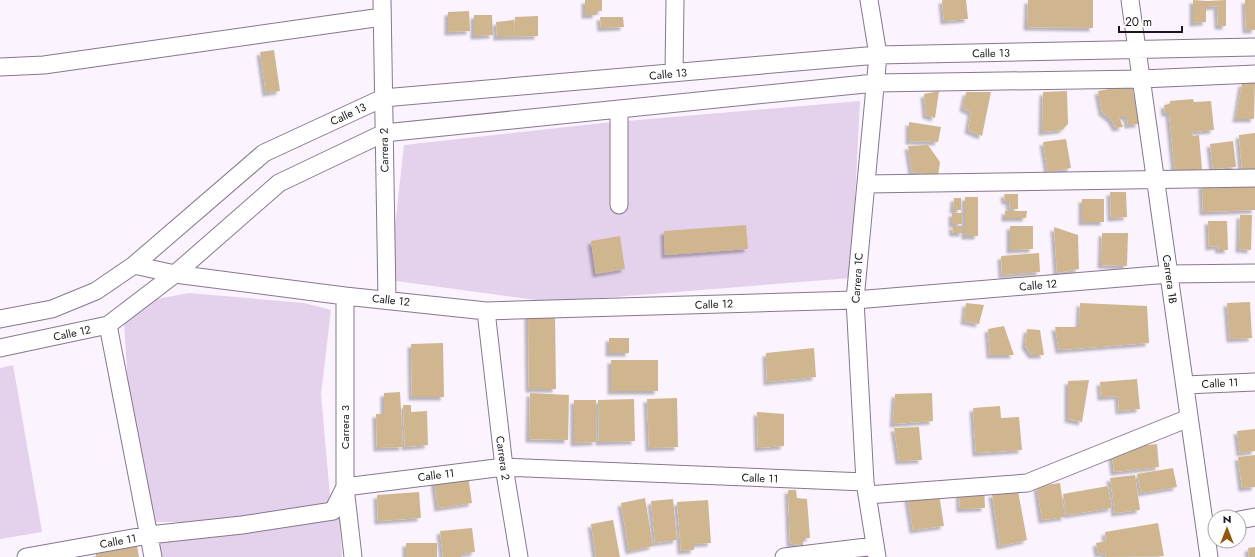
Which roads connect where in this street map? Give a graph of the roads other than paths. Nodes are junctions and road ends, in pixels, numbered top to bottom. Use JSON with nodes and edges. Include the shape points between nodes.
{"nodes":[{"id":1,"x":382,"y":0,"type":"edge"},
{"id":2,"x":675,"y":0,"type":"edge"},
{"id":3,"x":869,"y":0,"type":"edge"},
{"id":4,"x":1130,"y":0,"type":"edge"},
{"id":5,"x":382,"y":17,"type":"junction"},
{"id":6,"x":1255,"y":47,"type":"edge"},
{"id":7,"x":1137,"y":50,"type":"junction"},
{"id":8,"x":878,"y":56,"type":"junction"},
{"id":9,"x":0,"y":67,"type":"edge"},
{"id":10,"x":674,"y":73,"type":"junction"},
{"id":11,"x":1255,"y":74,"type":"edge"},
{"id":12,"x":1142,"y":79,"type":"junction"},
{"id":13,"x":875,"y":83,"type":"junction"},
{"id":14,"x":383,"y":98,"type":"junction"},
{"id":15,"x":619,"y":109,"type":"junction"},
{"id":16,"x":384,"y":133,"type":"junction"},
{"id":17,"x":1255,"y":178,"type":"edge"},
{"id":18,"x":1155,"y":180,"type":"junction"},
{"id":19,"x":866,"y":184,"type":"junction"},
{"id":20,"x":619,"y":205,"type":"dead end"},
{"id":21,"x":134,"y":264,"type":"junction"},
{"id":22,"x":1255,"y":273,"type":"edge"},
{"id":23,"x":175,"y":274,"type":"junction"},
{"id":24,"x":1169,"y":274,"type":"junction"},
{"id":25,"x":345,"y":296,"type":"junction"},
{"id":26,"x":387,"y":300,"type":"junction"},
{"id":27,"x":855,"y":300,"type":"junction"},
{"id":28,"x":486,"y":311,"type":"junction"},
{"id":29,"x":0,"y":319,"type":"edge"},
{"id":30,"x":108,"y":325,"type":"junction"},
{"id":31,"x":0,"y":348,"type":"edge"},
{"id":32,"x":1255,"y":382,"type":"edge"},
{"id":33,"x":1185,"y":385,"type":"junction"},
{"id":34,"x":1190,"y":418,"type":"junction"},
{"id":35,"x":504,"y":467,"type":"junction"},
{"id":36,"x":345,"y":487,"type":"junction"},
{"id":37,"x":866,"y":488,"type":"junction"},
{"id":38,"x":1207,"y":509,"type":"edge"},
{"id":39,"x":149,"y":535,"type":"junction"},
{"id":40,"x":876,"y":552,"type":"edge"},
{"id":41,"x":26,"y":557,"type":"edge"},
{"id":42,"x":153,"y":557,"type":"edge"},
{"id":43,"x":353,"y":557,"type":"edge"},
{"id":44,"x":519,"y":557,"type":"edge"},
{"id":45,"x":784,"y":557,"type":"edge"}],
"edges":[{"from":1,"to":5,"type":"street","name":"Carrera 2"},
{"from":2,"to":10,"type":"street"},
{"from":3,"to":8,"type":"street","name":"Carrera 1C"},
{"from":4,"to":7,"type":"street","name":"Carrera 1B"},
{"from":5,"to":9,"type":"street","via":[[44,65]]},
{"from":5,"to":14,"type":"street","name":"Carrera 2"},
{"from":6,"to":7,"type":"street","name":"Calle 13"},
{"from":7,"to":8,"type":"street","name":"Calle 13"},
{"from":7,"to":12,"type":"street","name":"Carrera 1B"},
{"from":8,"to":10,"type":"street","name":"Calle 13"},
{"from":8,"to":13,"type":"street","name":"Carrera 1C"},
{"from":10,"to":14,"type":"street","name":"Calle 13"},
{"from":11,"to":12,"type":"street"},
{"from":12,"to":13,"type":"street"},
{"from":12,"to":18,"type":"street","name":"Carrera 1B"},
{"from":13,"to":15,"type":"street"},
{"from":13,"to":19,"type":"street","name":"Carrera 1C"},
{"from":14,"to":16,"type":"street","name":"Carrera 2"},
{"from":14,"to":21,"type":"street","name":"Calle 13","via":[[264,153]]},
{"from":15,"to":16,"type":"street"},
{"from":15,"to":20,"type":"street"},
{"from":16,"to":23,"type":"street","via":[[279,183]]},
{"from":16,"to":26,"type":"street","name":"Carrera 2"},
{"from":17,"to":18,"type":"street"},
{"from":18,"to":19,"type":"street"},
{"from":18,"to":24,"type":"street","name":"Carrera 1B"},
{"from":19,"to":27,"type":"street","name":"Carrera 1C"},
{"from":21,"to":23,"type":"street","name":"Calle 12"},
{"from":21,"to":29,"type":"street","via":[[96,291],[52,308]]},
{"from":22,"to":24,"type":"street","name":"Calle 12"},
{"from":23,"to":25,"type":"street","name":"Calle 12"},
{"from":23,"to":30,"type":"street","name":"Calle 12"},
{"from":24,"to":27,"type":"street","name":"Calle 12"},
{"from":24,"to":33,"type":"street","name":"Carrera 1B"},
{"from":25,"to":26,"type":"street","name":"Calle 12"},
{"from":25,"to":36,"type":"street","name":"Carrera 3"},
{"from":26,"to":28,"type":"street","name":"Calle 12"},
{"from":27,"to":28,"type":"street","name":"Calle 12"},
{"from":27,"to":37,"type":"street","name":"Carrera 1C"},
{"from":28,"to":35,"type":"street","name":"Carrera 2"},
{"from":30,"to":31,"type":"street","name":"Calle 12"},
{"from":30,"to":39,"type":"street"},
{"from":32,"to":33,"type":"street","name":"Calle 11"},
{"from":33,"to":34,"type":"street","name":"Carrera 1B"},
{"from":34,"to":37,"type":"street","name":"Calle 11","via":[[1027,483]]},
{"from":34,"to":38,"type":"street","name":"Carrera 1B"},
{"from":35,"to":36,"type":"street","name":"Calle 11"},
{"from":35,"to":37,"type":"street","name":"Calle 11"},
{"from":35,"to":44,"type":"street","name":"Carrera 2"},
{"from":36,"to":39,"type":"street","name":"Calle 11","via":[[333,511],[242,525]]},
{"from":36,"to":43,"type":"street","name":"Carrera 3"},
{"from":37,"to":40,"type":"street","name":"Carrera 1C"},
{"from":39,"to":41,"type":"street","name":"Calle 11"},
{"from":39,"to":42,"type":"street"},
{"from":40,"to":45,"type":"street"}]}
